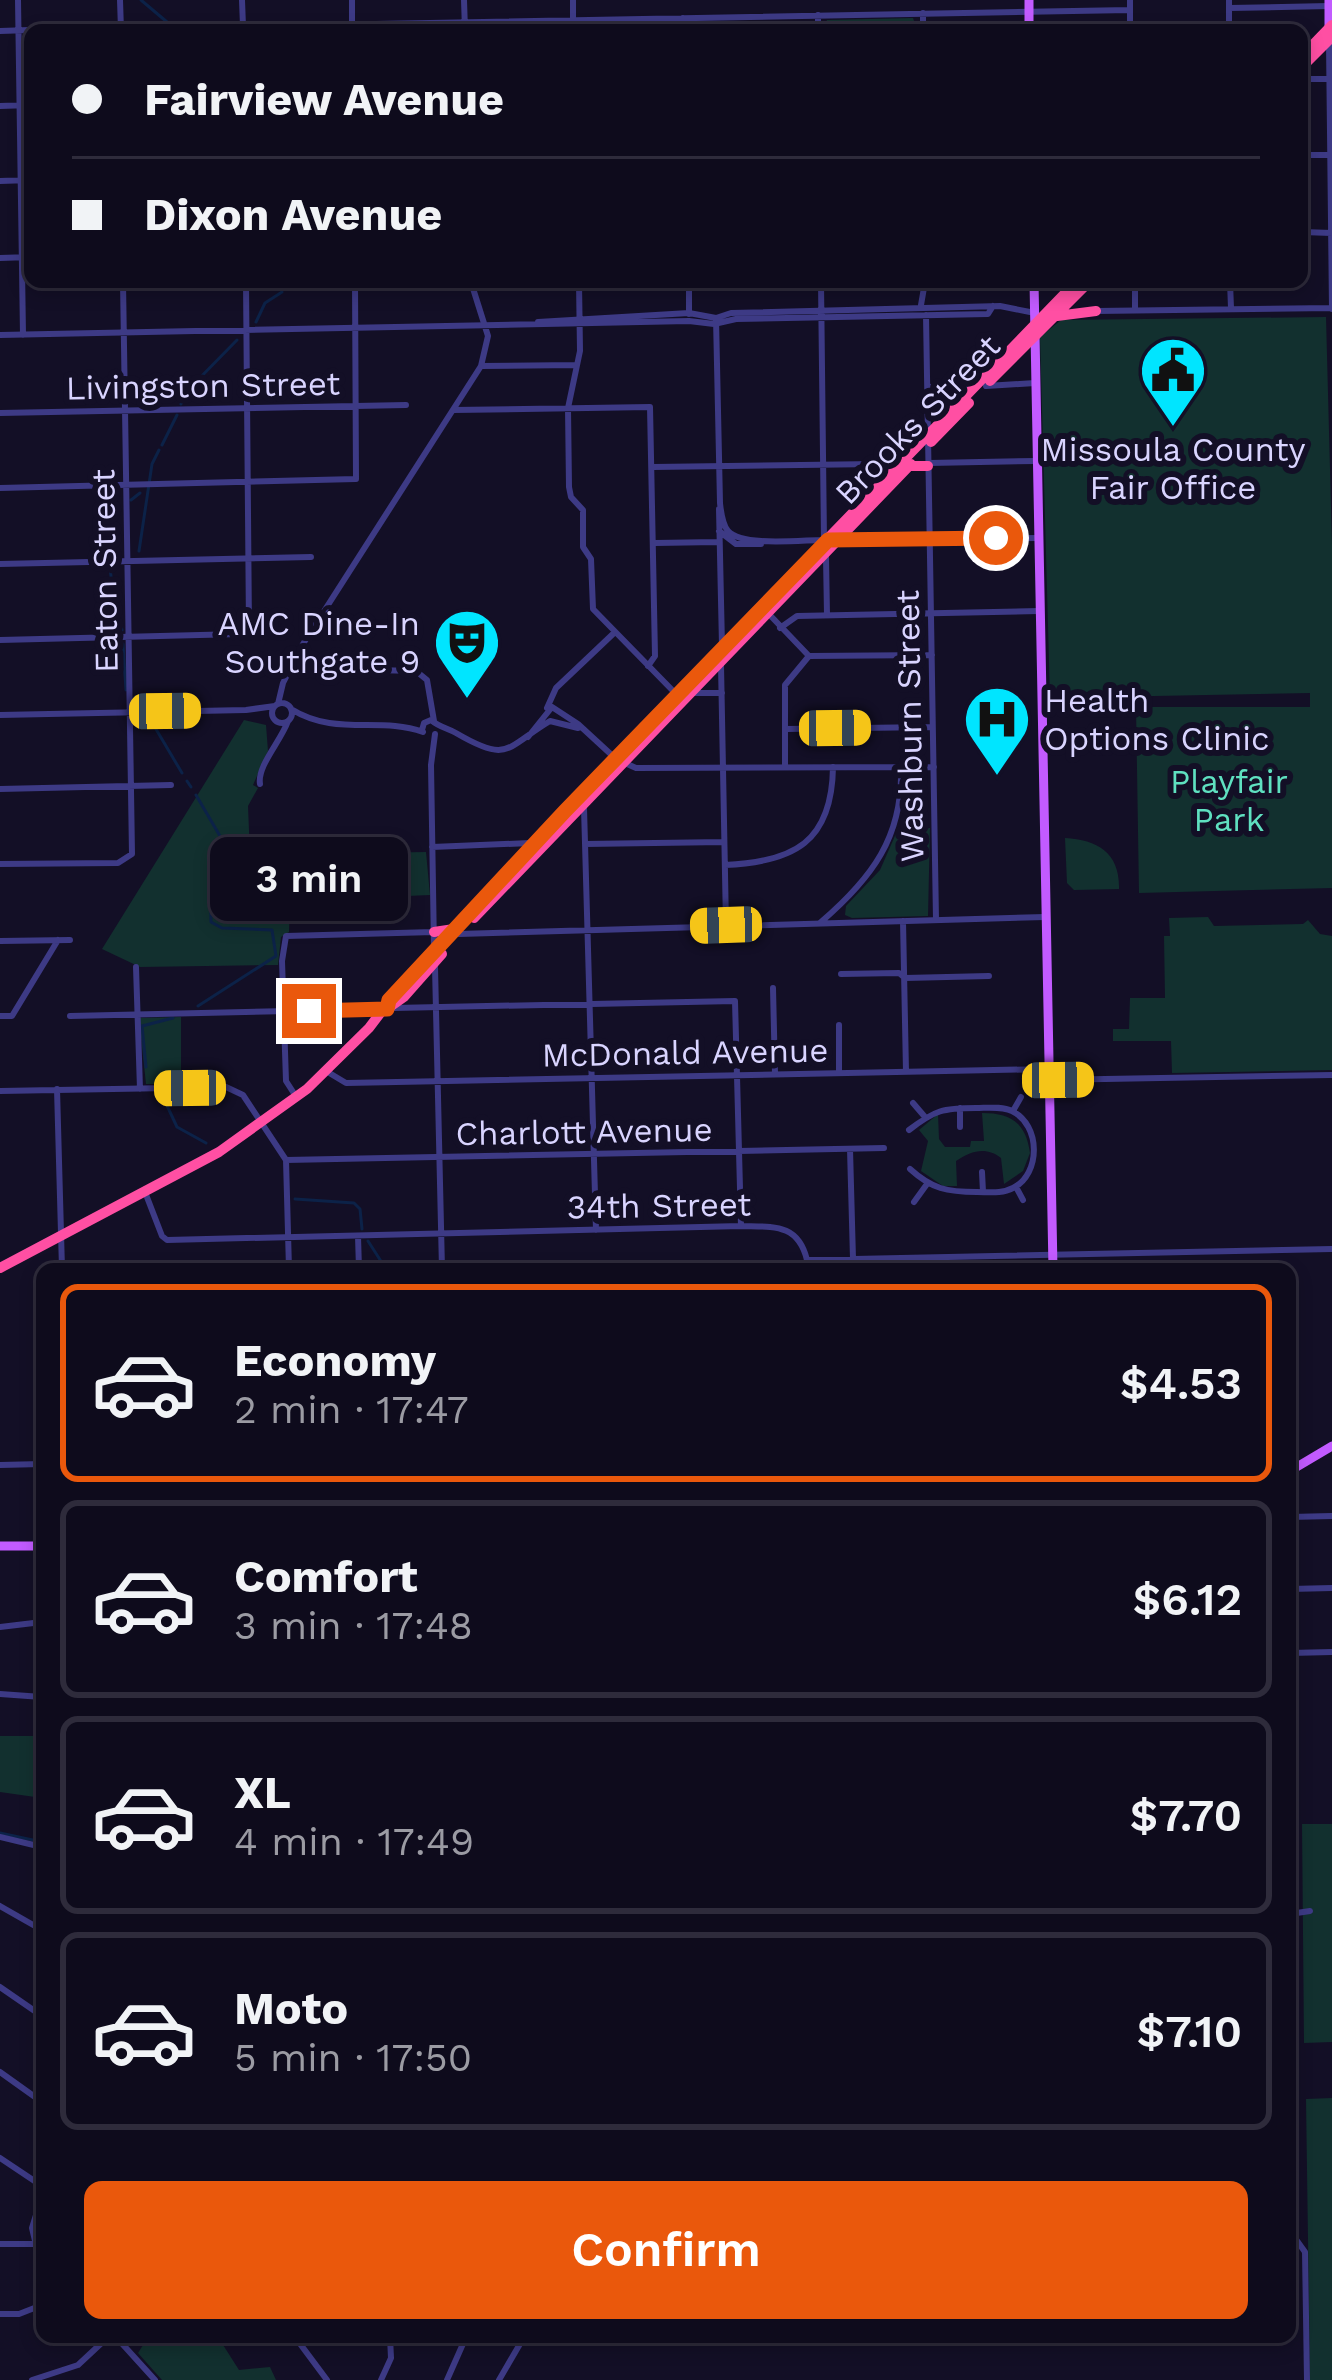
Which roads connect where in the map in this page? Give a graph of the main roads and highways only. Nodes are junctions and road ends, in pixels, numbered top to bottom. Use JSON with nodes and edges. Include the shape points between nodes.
{"nodes":[{"id":1,"x":1329,"y":3,"type":"edge"},
{"id":2,"x":1331,"y":32,"type":"edge"},
{"id":3,"x":1308,"y":61,"type":"edge"},
{"id":4,"x":1034,"y":288,"type":"edge"},
{"id":5,"x":1076,"y":293,"type":"edge"},
{"id":6,"x":1051,"y":314,"type":"junction"},
{"id":7,"x":1035,"y":324,"type":"junction"},
{"id":8,"x":906,"y":464,"type":"junction"},
{"id":9,"x":929,"y":465,"type":"road end"},
{"id":10,"x":886,"y":480,"type":"junction"},
{"id":11,"x":828,"y":540,"type":"junction"},
{"id":12,"x":765,"y":611,"type":"junction"},
{"id":13,"x":620,"y":761,"type":"junction"},
{"id":14,"x":584,"y":798,"type":"junction"},
{"id":15,"x":458,"y":930,"type":"junction"},
{"id":16,"x":434,"y":932,"type":"road end"},
{"id":17,"x":1053,"y":1263,"type":"edge"},
{"id":18,"x":0,"y":1268,"type":"edge"},
{"id":19,"x":1332,"y":1446,"type":"edge"},
{"id":20,"x":1296,"y":1468,"type":"edge"},
{"id":21,"x":0,"y":1546,"type":"edge"},
{"id":22,"x":36,"y":1546,"type":"edge"}],
"edges":[{"from":1,"to":2,"type":"main road"},
{"from":2,"to":3,"type":"highway"},
{"from":4,"to":7,"type":"main road"},
{"from":5,"to":6,"type":"highway","name":"Brooks Street"},
{"from":5,"to":6,"type":"highway","via":[[1082,307],[1096,310]]},
{"from":6,"to":7,"type":"highway"},
{"from":6,"to":7,"type":"highway","name":"Brooks Street"},
{"from":7,"to":8,"type":"highway","name":"Brooks Street"},
{"from":7,"to":17,"type":"main road"},
{"from":8,"to":9,"type":"highway"},
{"from":8,"to":10,"type":"highway","name":"Brooks Street"},
{"from":8,"to":10,"type":"highway","via":[[877,464]]},
{"from":8,"to":11,"type":"highway","name":"Brooks Street"},
{"from":10,"to":11,"type":"highway","name":"Brooks Street"},
{"from":11,"to":12,"type":"highway","name":"Brooks Street"},
{"from":12,"to":13,"type":"highway","name":"Brooks Street"},
{"from":12,"to":13,"type":"highway","name":"Brooks Street"},
{"from":13,"to":14,"type":"highway","name":"Brooks Street"},
{"from":14,"to":15,"type":"highway","name":"Brooks Street"},
{"from":14,"to":15,"type":"highway","name":"Brooks Street"},
{"from":15,"to":16,"type":"highway"},
{"from":15,"to":18,"type":"highway","name":"Brooks Street","via":[[266,1128]]},
{"from":19,"to":20,"type":"main road"},
{"from":21,"to":22,"type":"main road"}]}
